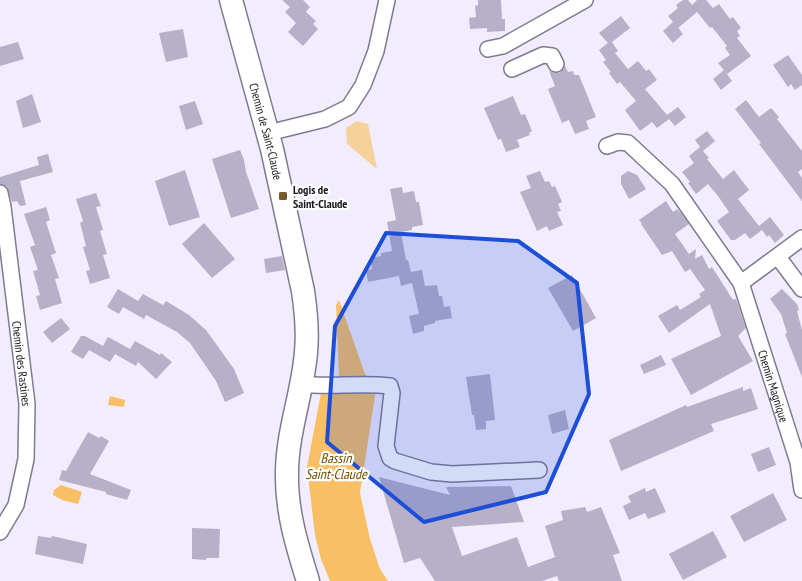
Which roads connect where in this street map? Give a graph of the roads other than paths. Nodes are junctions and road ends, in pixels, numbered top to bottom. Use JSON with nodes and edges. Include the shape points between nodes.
{"nodes":[{"id":1,"x":231,"y":0,"type":"edge"},
{"id":2,"x":387,"y":0,"type":"edge"},
{"id":3,"x":585,"y":0,"type":"edge"},
{"id":4,"x":488,"y":49,"type":"dead end"},
{"id":5,"x":556,"y":64,"type":"dead end"},
{"id":6,"x":512,"y":69,"type":"dead end"},
{"id":7,"x":268,"y":133,"type":"junction"},
{"id":8,"x":607,"y":146,"type":"dead end"},
{"id":9,"x":0,"y":193,"type":"edge"},
{"id":10,"x":802,"y":238,"type":"edge"},
{"id":11,"x":778,"y":257,"type":"junction"},
{"id":12,"x":741,"y":283,"type":"junction"},
{"id":13,"x":802,"y":289,"type":"edge"},
{"id":14,"x":311,"y":385,"type":"junction"},
{"id":15,"x":539,"y":470,"type":"dead end"},
{"id":16,"x":802,"y":490,"type":"edge"},
{"id":17,"x":0,"y":532,"type":"edge"},
{"id":18,"x":308,"y":581,"type":"edge"}],
"edges":[{"from":1,"to":7,"type":"street","name":"Chemin de Saint-Claude"},
{"from":2,"to":7,"type":"street","via":[[376,51],[363,85],[349,107],[325,119]]},
{"from":3,"to":4,"type":"street","via":[[503,46]]},
{"from":5,"to":6,"type":"street","via":[[552,56],[543,55]]},
{"from":7,"to":14,"type":"street","name":"Chemin de Saint-Claude","via":[[303,291]]},
{"from":8,"to":12,"type":"street","name":"Chemin Magnique","via":[[628,143],[672,184]]},
{"from":9,"to":17,"type":"street","name":"Chemin des Rastines","via":[[27,404],[26,459],[22,478],[16,505]]},
{"from":10,"to":11,"type":"street"},
{"from":11,"to":12,"type":"street"},
{"from":11,"to":13,"type":"street"},
{"from":12,"to":16,"type":"street","name":"Chemin Magnique","via":[[798,462]]},
{"from":14,"to":15,"type":"street","via":[[390,386],[386,446],[390,458],[395,461],[431,472],[452,474]]},
{"from":14,"to":18,"type":"street","name":"Chemin de Saint-Claude","via":[[289,446],[287,472],[294,537]]}]}
